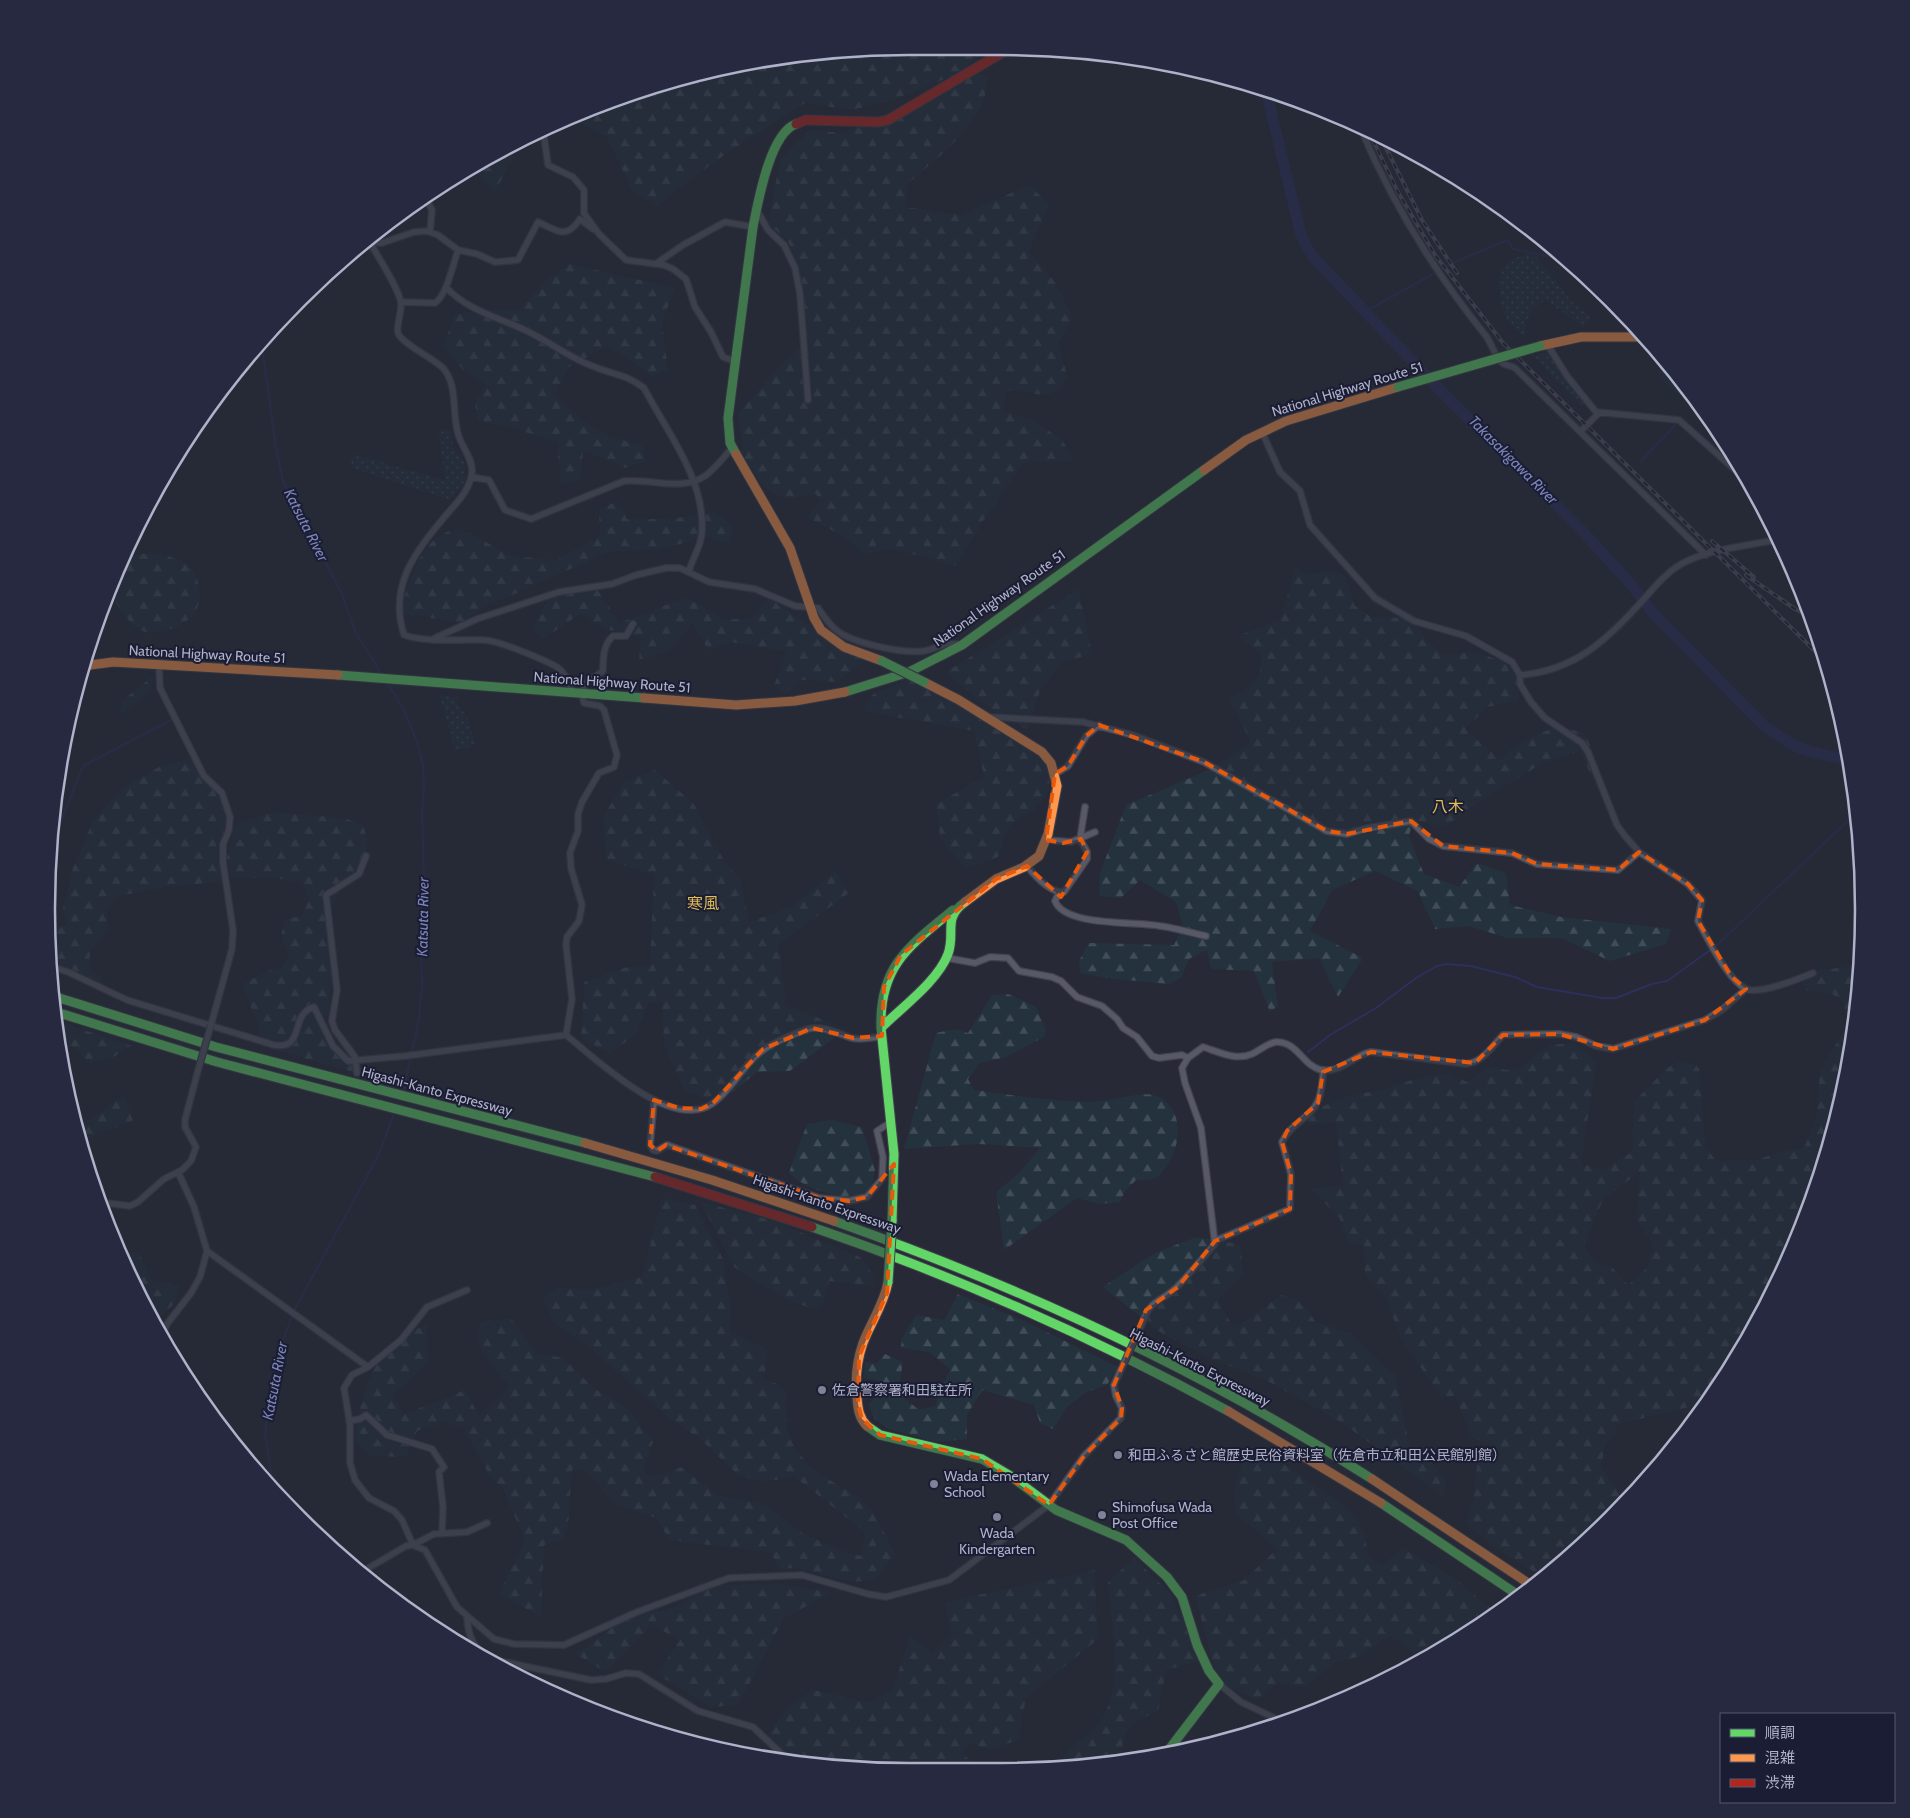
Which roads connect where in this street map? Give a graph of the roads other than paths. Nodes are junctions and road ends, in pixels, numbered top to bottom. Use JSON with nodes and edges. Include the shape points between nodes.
{"nodes":[{"id":1,"x":998,"y":55,"type":"edge"},
{"id":2,"x":1364,"y":136,"type":"edge"},
{"id":3,"x":544,"y":137,"type":"edge"},
{"id":4,"x":429,"y":204,"type":"edge"},
{"id":5,"x":757,"y":208,"type":"junction"},
{"id":6,"x":753,"y":227,"type":"junction"},
{"id":7,"x":430,"y":232,"type":"junction"},
{"id":8,"x":599,"y":234,"type":"junction"},
{"id":9,"x":376,"y":242,"type":"edge"},
{"id":10,"x":372,"y":245,"type":"edge"},
{"id":11,"x":458,"y":250,"type":"junction"},
{"id":12,"x":657,"y":264,"type":"junction"},
{"id":13,"x":446,"y":287,"type":"junction"},
{"id":14,"x":400,"y":302,"type":"junction"},
{"id":15,"x":1635,"y":337,"type":"edge"},
{"id":16,"x":1544,"y":345,"type":"junction"},
{"id":17,"x":734,"y":361,"type":"junction"},
{"id":18,"x":808,"y":400,"type":"dead end"},
{"id":19,"x":1598,"y":414,"type":"junction"},
{"id":20,"x":1262,"y":432,"type":"junction"},
{"id":21,"x":1580,"y":432,"type":"junction"},
{"id":22,"x":732,"y":448,"type":"junction"},
{"id":23,"x":1732,"y":468,"type":"edge"},
{"id":24,"x":471,"y":477,"type":"junction"},
{"id":25,"x":695,"y":481,"type":"junction"},
{"id":26,"x":1771,"y":541,"type":"edge"},
{"id":27,"x":1706,"y":555,"type":"junction"},
{"id":28,"x":689,"y":571,"type":"junction"},
{"id":29,"x":810,"y":608,"type":"junction"},
{"id":30,"x":633,"y":624,"type":"dead end"},
{"id":31,"x":432,"y":639,"type":"junction"},
{"id":32,"x":962,"y":645,"type":"junction"},
{"id":33,"x":160,"y":664,"type":"junction"},
{"id":34,"x":91,"y":665,"type":"edge"},
{"id":35,"x":1520,"y":675,"type":"junction"},
{"id":36,"x":579,"y":693,"type":"junction"},
{"id":37,"x":987,"y":717,"type":"junction"},
{"id":38,"x":1099,"y":725,"type":"junction"},
{"id":39,"x":1055,"y":774,"type":"junction"},
{"id":40,"x":1085,"y":807,"type":"dead end"},
{"id":41,"x":1095,"y":832,"type":"dead end"},
{"id":42,"x":1080,"y":838,"type":"junction"},
{"id":43,"x":1046,"y":840,"type":"junction"},
{"id":44,"x":1639,"y":852,"type":"junction"},
{"id":45,"x":366,"y":856,"type":"dead end"},
{"id":46,"x":1027,"y":866,"type":"junction"},
{"id":47,"x":1058,"y":893,"type":"junction"},
{"id":48,"x":954,"y":910,"type":"junction"},
{"id":49,"x":1206,"y":936,"type":"dead end"},
{"id":50,"x":947,"y":958,"type":"junction"},
{"id":51,"x":57,"y":969,"type":"edge"},
{"id":52,"x":1813,"y":973,"type":"dead end"},
{"id":53,"x":1746,"y":989,"type":"junction"},
{"id":54,"x":60,"y":998,"type":"edge"},
{"id":55,"x":61,"y":1014,"type":"edge"},
{"id":56,"x":211,"y":1025,"type":"junction"},
{"id":57,"x":882,"y":1032,"type":"junction"},
{"id":58,"x":566,"y":1035,"type":"junction"},
{"id":59,"x":1188,"y":1058,"type":"junction"},
{"id":60,"x":356,"y":1062,"type":"junction"},
{"id":61,"x":1324,"y":1070,"type":"junction"},
{"id":62,"x":357,"y":1073,"type":"dead end"},
{"id":63,"x":654,"y":1100,"type":"junction"},
{"id":64,"x":891,"y":1122,"type":"junction"},
{"id":65,"x":178,"y":1172,"type":"junction"},
{"id":66,"x":107,"y":1203,"type":"edge"},
{"id":67,"x":1215,"y":1241,"type":"junction"},
{"id":68,"x":207,"y":1251,"type":"junction"},
{"id":69,"x":468,"y":1290,"type":"dead end"},
{"id":70,"x":165,"y":1329,"type":"edge"},
{"id":71,"x":368,"y":1367,"type":"junction"},
{"id":72,"x":349,"y":1421,"type":"junction"},
{"id":73,"x":1049,"y":1505,"type":"junction"},
{"id":74,"x":487,"y":1523,"type":"dead end"},
{"id":75,"x":442,"y":1533,"type":"junction"},
{"id":76,"x":414,"y":1545,"type":"junction"},
{"id":77,"x":367,"y":1569,"type":"edge"},
{"id":78,"x":1527,"y":1582,"type":"edge"},
{"id":79,"x":1514,"y":1592,"type":"edge"},
{"id":80,"x":467,"y":1616,"type":"junction"},
{"id":81,"x":476,"y":1645,"type":"edge"},
{"id":82,"x":514,"y":1666,"type":"edge"},
{"id":83,"x":1219,"y":1684,"type":"junction"},
{"id":84,"x":1275,"y":1718,"type":"edge"},
{"id":85,"x":1171,"y":1746,"type":"edge"},
{"id":86,"x":781,"y":1753,"type":"edge"}],
"edges":[{"from":1,"to":5,"type":"main road","via":[[888,120],[814,119],[792,126],[772,150]]},
{"from":2,"to":21,"type":"street","via":[[1394,202],[1423,250],[1491,343],[1500,361],[1515,368]]},
{"from":3,"to":8,"type":"street","via":[[548,166],[573,177],[584,190],[584,213]]},
{"from":4,"to":7,"type":"street","via":[[432,210]]},
{"from":5,"to":6,"type":"main road"},
{"from":5,"to":18,"type":"street","via":[[768,230],[787,250],[795,268]]},
{"from":6,"to":12,"type":"street","via":[[725,222],[683,245]]},
{"from":6,"to":17,"type":"main road"},
{"from":7,"to":9,"type":"street","via":[[414,232],[382,243]]},
{"from":7,"to":11,"type":"street"},
{"from":8,"to":11,"type":"street","via":[[580,219],[574,228],[562,233],[538,222],[518,260],[495,262]]},
{"from":8,"to":12,"type":"street","via":[[626,260]]},
{"from":10,"to":14,"type":"street"},
{"from":11,"to":13,"type":"street"},
{"from":12,"to":17,"type":"street","via":[[673,269],[686,279],[695,307],[722,357]]},
{"from":13,"to":14,"type":"street","via":[[435,303]]},
{"from":13,"to":25,"type":"street","via":[[469,304],[595,368],[633,379],[644,388]]},
{"from":14,"to":24,"type":"street","via":[[398,334],[432,358],[451,383],[455,422],[468,456]]},
{"from":15,"to":16,"type":"main road","name":"National Highway Route 51","via":[[1581,337]]},
{"from":16,"to":19,"type":"street"},
{"from":16,"to":20,"type":"main road","name":"National Highway Route 51","bridge":true,"via":[[1308,414]]},
{"from":17,"to":22,"type":"main road","via":[[728,418]]},
{"from":19,"to":21,"type":"street"},
{"from":19,"to":23,"type":"street","via":[[1679,420]]},
{"from":20,"to":32,"type":"main road","name":"National Highway Route 51","via":[[1206,467]]},
{"from":20,"to":35,"type":"street","via":[[1280,472],[1300,491],[1310,525],[1375,598],[1414,621],[1476,641],[1512,662]]},
{"from":21,"to":27,"type":"street"},
{"from":22,"to":25,"type":"street","via":[[705,476]]},
{"from":22,"to":29,"type":"main road","via":[[790,548]]},
{"from":24,"to":25,"type":"street","via":[[489,480],[505,510],[531,519],[624,481],[682,484]]},
{"from":24,"to":31,"type":"street","via":[[463,496],[413,559],[400,586],[397,608],[404,635]]},
{"from":25,"to":28,"type":"street","via":[[702,530]]},
{"from":26,"to":27,"type":"street"},
{"from":27,"to":35,"type":"street","via":[[1676,567],[1608,638],[1579,657],[1552,670]]},
{"from":28,"to":29,"type":"street","via":[[709,582],[739,585],[795,606]]},
{"from":28,"to":31,"type":"street","via":[[666,568],[612,584],[559,592],[477,619]]},
{"from":29,"to":32,"type":"street","via":[[818,608],[842,635],[889,649],[904,652],[926,650],[948,642]]},
{"from":29,"to":37,"type":"main road","bridge":true,"via":[[821,630],[832,640],[882,661]]},
{"from":30,"to":36,"type":"street","via":[[626,636],[609,639],[604,649],[602,671]]},
{"from":31,"to":36,"type":"street","via":[[486,639],[506,646],[557,667]]},
{"from":32,"to":36,"type":"main road","name":"National Highway Route 51","via":[[888,680],[808,700],[736,705]]},
{"from":33,"to":34,"type":"main road","name":"National Highway Route 51","via":[[113,662]]},
{"from":33,"to":36,"type":"main road","name":"National Highway Route 51"},
{"from":33,"to":56,"type":"street","via":[[160,688],[204,776],[222,793],[230,817],[223,862],[233,930],[232,949]]},
{"from":35,"to":44,"type":"street","via":[[1520,684],[1540,713],[1582,743],[1617,825]]},
{"from":36,"to":58,"type":"street","via":[[584,703],[604,710],[617,755],[614,767],[599,773],[582,802],[578,831],[570,853],[582,905],[579,921],[567,937],[566,945],[572,999]]},
{"from":37,"to":38,"type":"street"},
{"from":37,"to":39,"type":"main road","via":[[1042,752]]},
{"from":38,"to":39,"type":"street","via":[[1086,736],[1068,766]]},
{"from":38,"to":44,"type":"street","via":[[1204,762],[1327,831],[1347,834],[1410,821],[1429,839],[1443,846],[1512,853],[1538,864],[1618,870]]},
{"from":39,"to":43,"type":"main road","via":[[1057,786]]},
{"from":40,"to":42,"type":"street"},
{"from":41,"to":42,"type":"street"},
{"from":42,"to":43,"type":"street","via":[[1063,842]]},
{"from":42,"to":47,"type":"street","via":[[1088,852],[1086,859],[1064,892]]},
{"from":43,"to":46,"type":"main road","via":[[1039,856]]},
{"from":44,"to":53,"type":"street","via":[[1688,884],[1702,900],[1698,921],[1731,976]]},
{"from":45,"to":60,"type":"street","via":[[359,874],[326,895],[337,990],[332,1021]]},
{"from":46,"to":47,"type":"street"},
{"from":46,"to":48,"type":"main road","via":[[996,879]]},
{"from":47,"to":49,"type":"street","via":[[1057,906],[1089,920],[1161,926]]},
{"from":48,"to":50,"type":"main road"},
{"from":48,"to":57,"type":"main road","via":[[909,947],[895,963],[884,987],[880,1015]]},
{"from":50,"to":57,"type":"main road","via":[[942,969]]},
{"from":50,"to":59,"type":"street","via":[[967,963],[990,957],[1008,958],[1019,971],[1052,977],[1077,997],[1102,1006],[1123,1028],[1137,1037],[1152,1056],[1182,1055]]},
{"from":51,"to":56,"type":"street","via":[[126,1000]]},
{"from":52,"to":53,"type":"street","via":[[1761,990]]},
{"from":53,"to":61,"type":"street","via":[[1705,1020],[1613,1049],[1559,1034],[1503,1036],[1474,1063],[1371,1052],[1361,1054],[1339,1068]]},
{"from":54,"to":78,"type":"main road","name":"Higashi-Kanto Expressway","via":[[330,1078],[656,1163],[906,1246],[1004,1287],[1260,1412],[1405,1499]]},
{"from":55,"to":79,"type":"main road","name":"Higashi-Kanto Expressway","via":[[126,1036],[319,1089],[652,1176],[900,1259],[1144,1367],[1315,1462],[1402,1515]]},
{"from":56,"to":60,"type":"street","via":[[284,1046],[294,1039],[302,1013],[314,1007],[333,1046],[348,1061]]},
{"from":56,"to":65,"type":"street","bridge":true,"via":[[185,1120],[185,1127],[196,1147],[191,1161]]},
{"from":57,"to":63,"type":"street","via":[[854,1038],[812,1028],[764,1049],[713,1103],[701,1109],[679,1108]]},
{"from":57,"to":64,"type":"main road"},
{"from":58,"to":60,"type":"street"},
{"from":58,"to":63,"type":"street","via":[[638,1092]]},
{"from":59,"to":61,"type":"street","via":[[1203,1047],[1240,1057],[1282,1042],[1292,1046],[1311,1065]]},
{"from":59,"to":67,"type":"street","via":[[1182,1068],[1201,1128]]},
{"from":60,"to":62,"type":"street"},
{"from":61,"to":67,"type":"street","via":[[1318,1103],[1287,1131],[1282,1142],[1291,1174],[1290,1209]]},
{"from":63,"to":64,"type":"street","via":[[650,1145],[653,1150],[667,1145],[819,1198],[849,1201],[867,1197],[882,1179],[884,1157],[877,1131]]},
{"from":64,"to":73,"type":"main road","bridge":true,"via":[[894,1154],[887,1293],[859,1356],[858,1404],[862,1419],[880,1434],[982,1459],[1010,1475]]},
{"from":65,"to":66,"type":"street","via":[[130,1206]]},
{"from":65,"to":68,"type":"street","via":[[194,1207]]},
{"from":67,"to":73,"type":"street","bridge":true,"via":[[1216,1244],[1178,1286],[1151,1305],[1114,1386],[1122,1408],[1121,1418],[1084,1456]]},
{"from":68,"to":70,"type":"street","via":[[200,1277]]},
{"from":68,"to":71,"type":"street"},
{"from":69,"to":71,"type":"street","via":[[427,1307],[401,1340]]},
{"from":71,"to":72,"type":"street","via":[[352,1375],[344,1388]]},
{"from":72,"to":75,"type":"street","via":[[360,1420],[366,1415],[387,1435],[432,1450],[444,1467],[439,1478]]},
{"from":72,"to":76,"type":"street","via":[[350,1463],[355,1480],[369,1498],[394,1511]]},
{"from":73,"to":80,"type":"street","via":[[949,1580],[886,1596],[802,1575],[728,1578],[646,1608],[564,1645],[514,1644],[494,1640]]},
{"from":73,"to":83,"type":"main road","via":[[1126,1540],[1167,1577],[1182,1597],[1197,1645]]},
{"from":74,"to":75,"type":"street","via":[[467,1532]]},
{"from":75,"to":76,"type":"street"},
{"from":76,"to":77,"type":"street","via":[[406,1546]]},
{"from":76,"to":80,"type":"street","via":[[425,1550],[457,1607]]},
{"from":80,"to":81,"type":"street","via":[[468,1629]]},
{"from":82,"to":86,"type":"street","via":[[591,1680],[626,1673],[639,1674],[698,1711],[753,1727]]},
{"from":83,"to":84,"type":"street","via":[[1241,1702]]},
{"from":83,"to":85,"type":"main road"}]}
